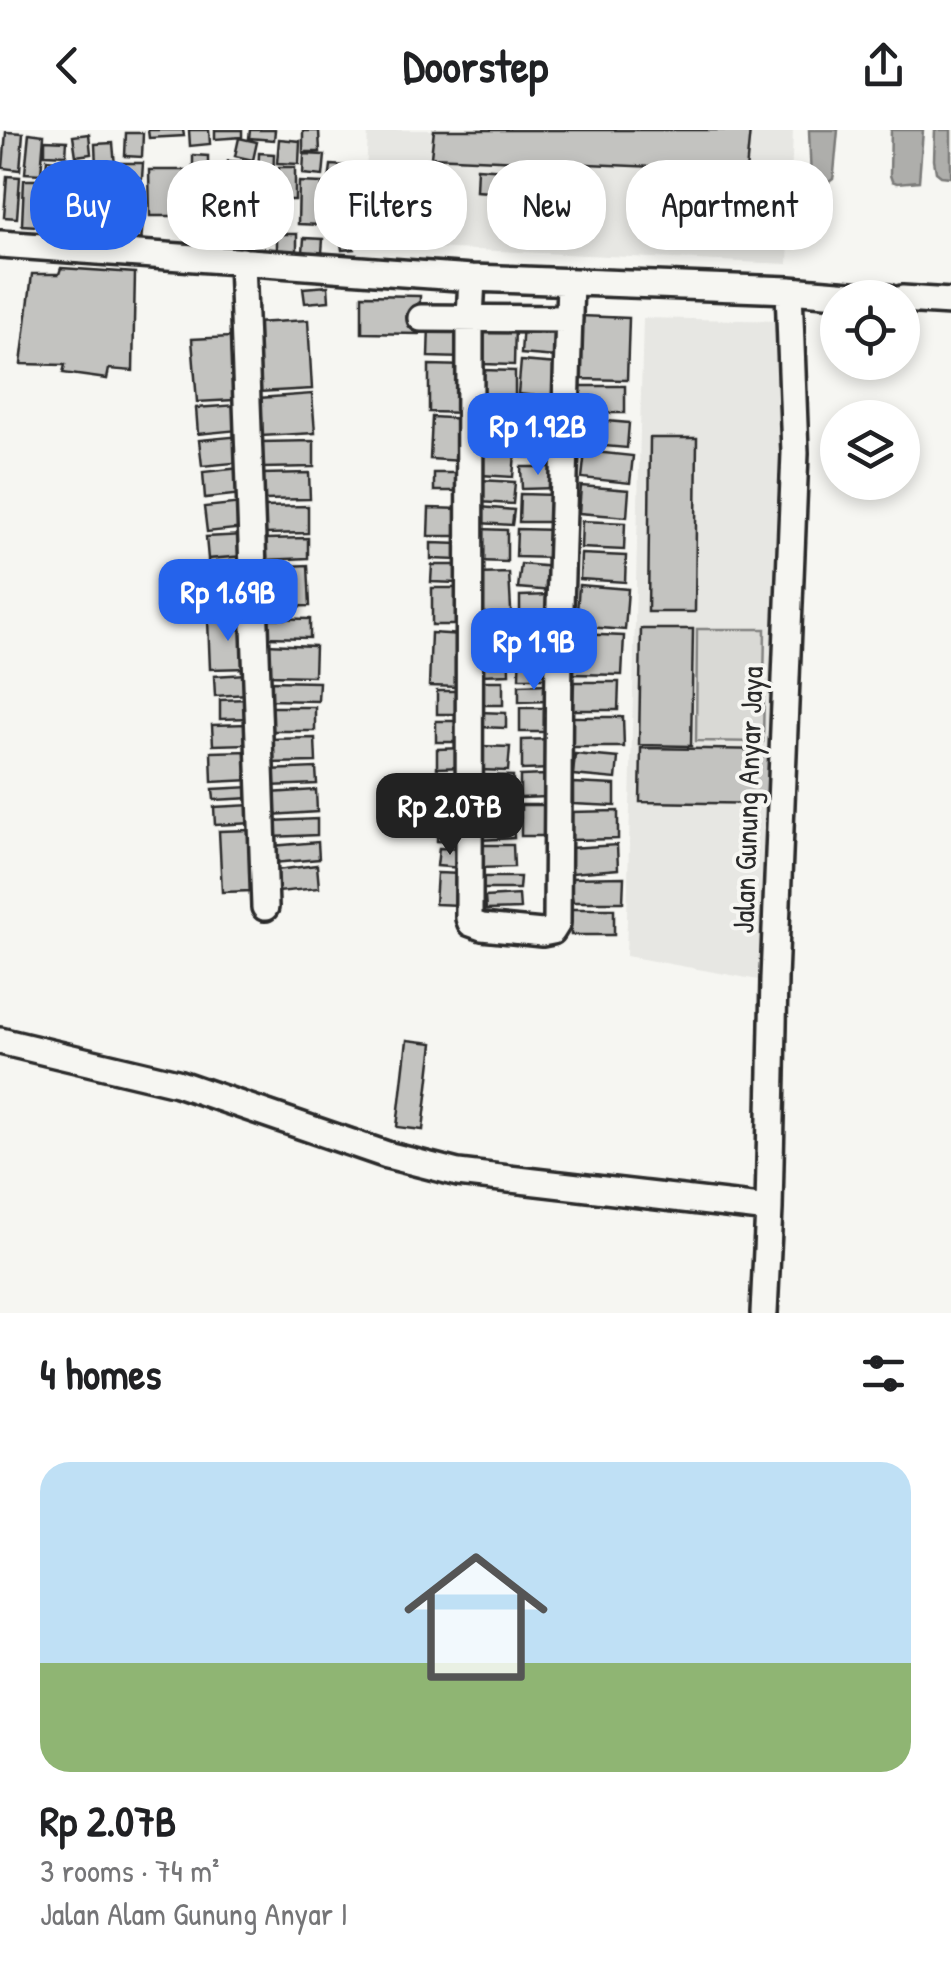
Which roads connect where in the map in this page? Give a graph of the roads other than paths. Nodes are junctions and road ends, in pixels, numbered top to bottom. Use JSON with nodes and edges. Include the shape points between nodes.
{"nodes":[{"id":1,"x":0,"y":244,"type":"edge"},
{"id":2,"x":242,"y":261,"type":"junction"},
{"id":3,"x":472,"y":278,"type":"junction"},
{"id":4,"x":570,"y":282,"type":"junction"},
{"id":5,"x":789,"y":290,"type":"junction"},
{"id":6,"x":820,"y":293,"type":"edge"},
{"id":7,"x":920,"y":299,"type":"edge"},
{"id":8,"x":951,"y":302,"type":"edge"},
{"id":9,"x":421,"y":318,"type":"dead end"},
{"id":10,"x":470,"y":318,"type":"junction"},
{"id":11,"x":569,"y":319,"type":"junction"},
{"id":12,"x":264,"y":907,"type":"dead end"},
{"id":13,"x":0,"y":1041,"type":"edge"},
{"id":14,"x":769,"y":1208,"type":"junction"},
{"id":15,"x":764,"y":1313,"type":"edge"}],
"edges":[{"from":1,"to":2,"type":"street"},
{"from":2,"to":3,"type":"street"},
{"from":2,"to":12,"type":"street"},
{"from":3,"to":4,"type":"street"},
{"from":3,"to":10,"type":"street"},
{"from":4,"to":5,"type":"street"},
{"from":4,"to":11,"type":"street"},
{"from":5,"to":6,"type":"street"},
{"from":5,"to":14,"type":"street","name":"Jalan Gunung Anyar Jaya","via":[[795,452]]},
{"from":7,"to":8,"type":"street"},
{"from":9,"to":10,"type":"street"},
{"from":10,"to":11,"type":"street"},
{"from":10,"to":11,"type":"street","via":[[469,918],[482,927],[542,933],[557,923]]},
{"from":13,"to":14,"type":"street","via":[[177,1084],[458,1172]]},
{"from":14,"to":15,"type":"street","name":"Jalan Gunung Anyar Jaya"}]}
